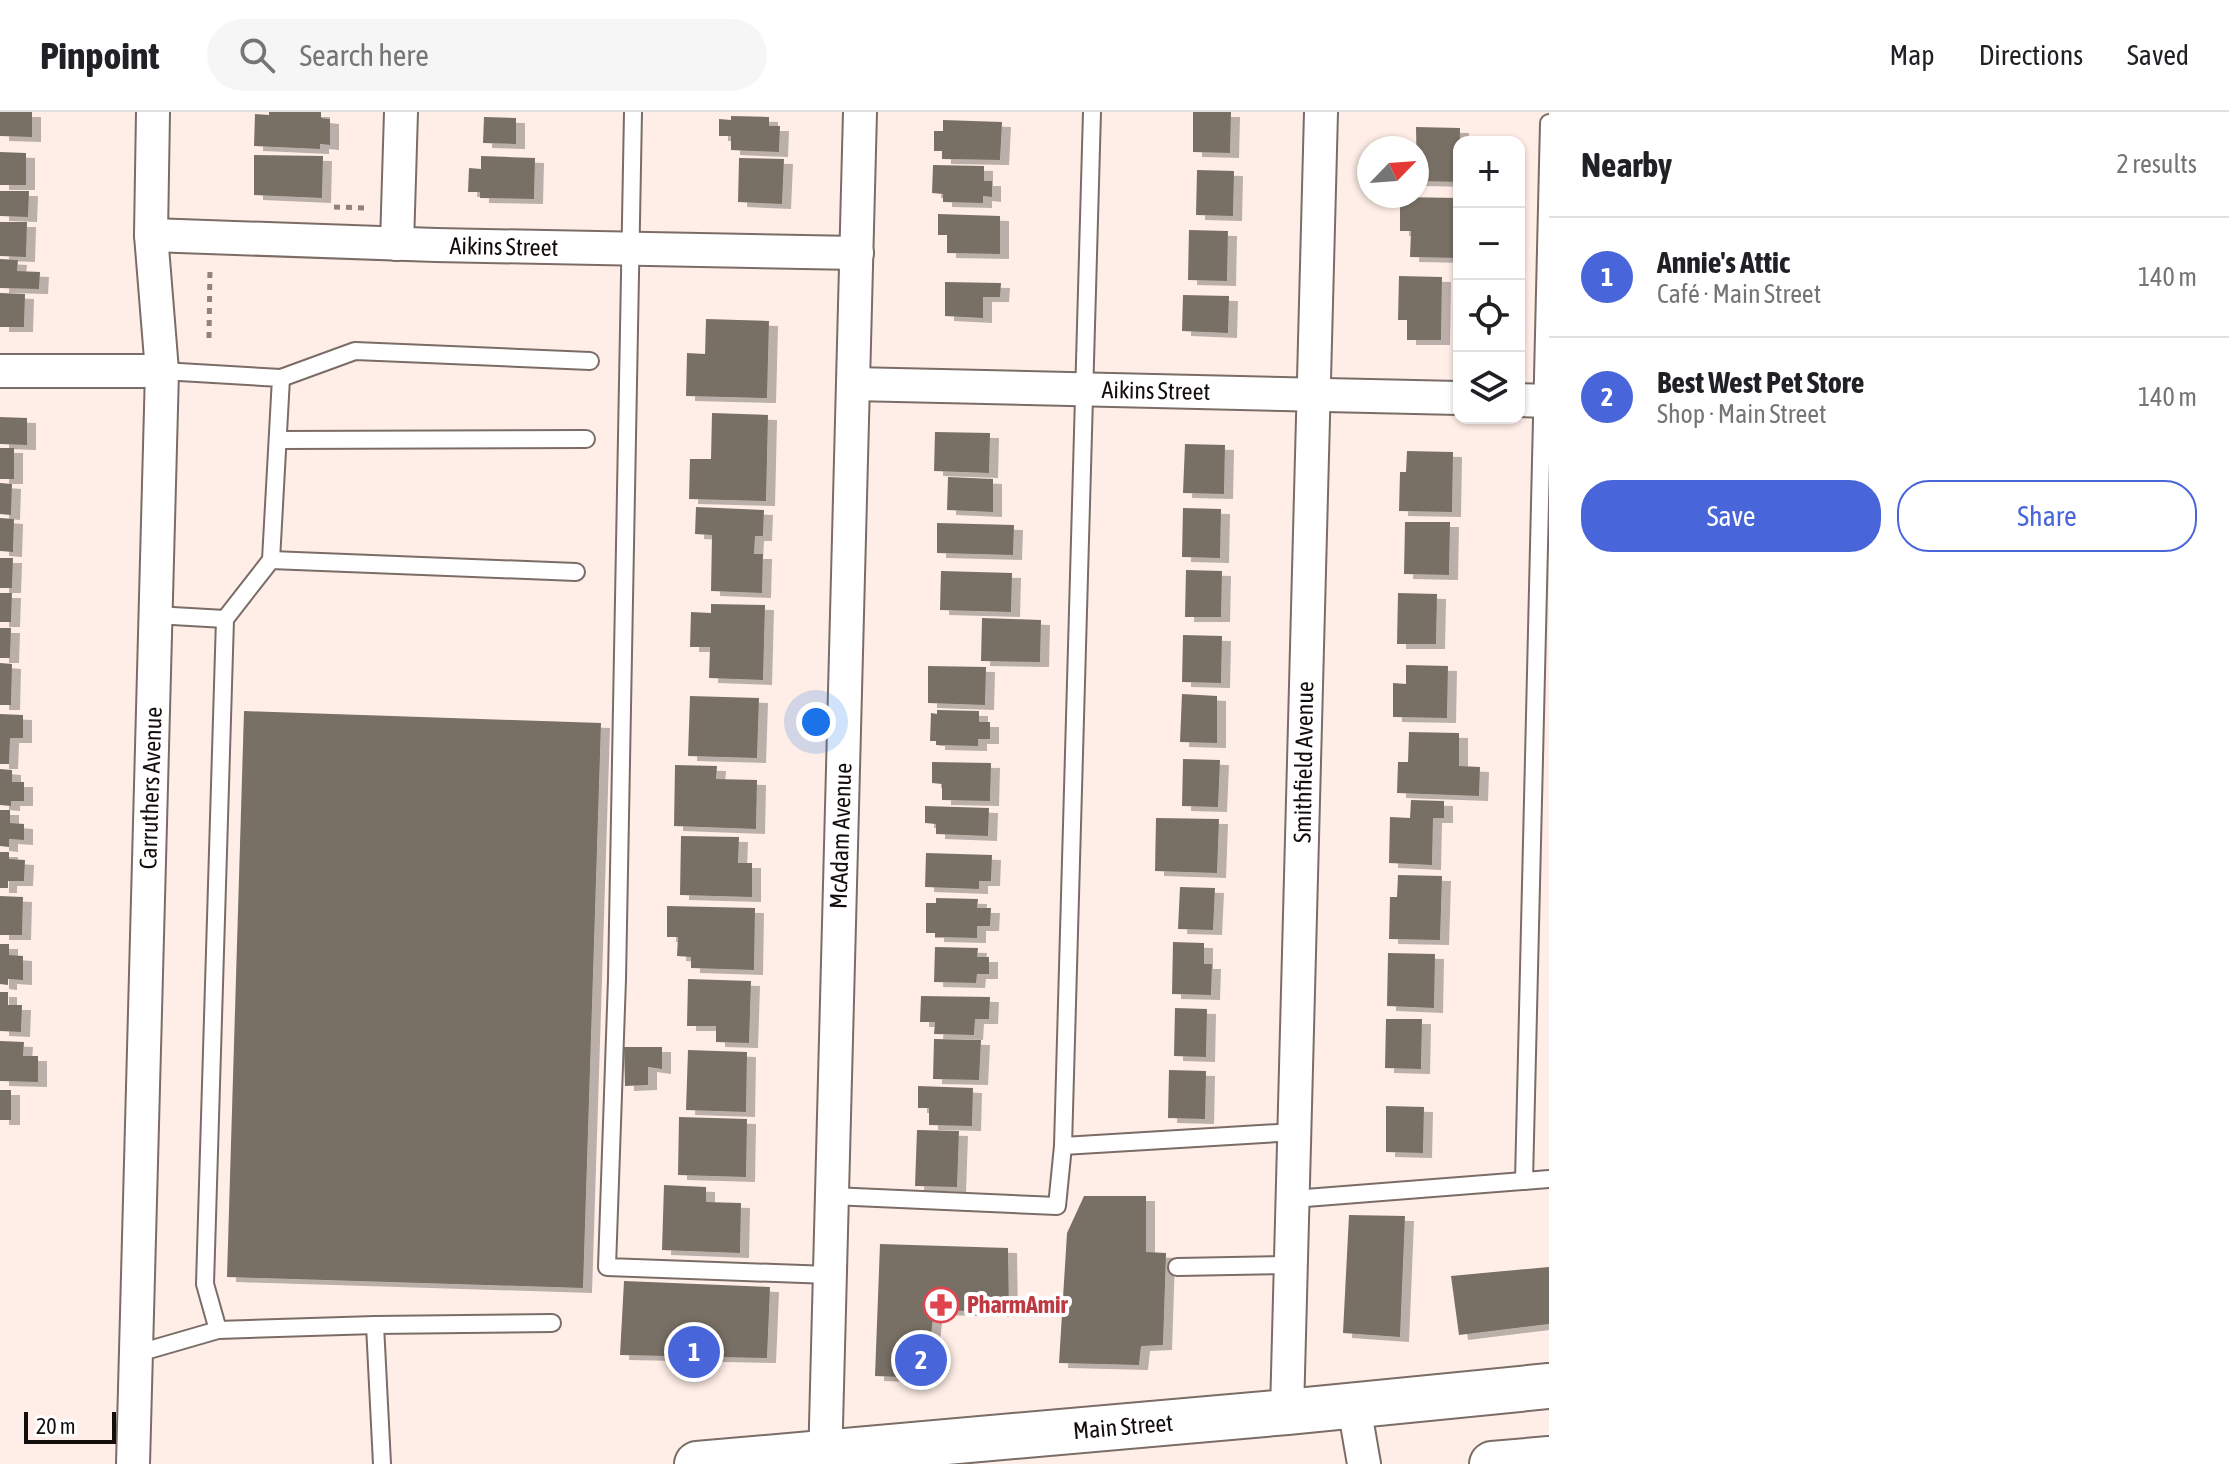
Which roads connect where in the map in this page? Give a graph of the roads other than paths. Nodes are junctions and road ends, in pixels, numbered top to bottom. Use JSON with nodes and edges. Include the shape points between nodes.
{"nodes":[{"id":1,"x":153,"y":112,"type":"edge"},
{"id":2,"x":401,"y":112,"type":"edge"},
{"id":3,"x":633,"y":112,"type":"edge"},
{"id":4,"x":860,"y":112,"type":"edge"},
{"id":5,"x":1092,"y":112,"type":"edge"},
{"id":6,"x":1321,"y":112,"type":"edge"},
{"id":7,"x":1549,"y":123,"type":"edge"},
{"id":8,"x":151,"y":235,"type":"junction"},
{"id":9,"x":397,"y":244,"type":"junction"},
{"id":10,"x":630,"y":250,"type":"junction"},
{"id":11,"x":857,"y":253,"type":"junction"},
{"id":12,"x":590,"y":361,"type":"dead end"},
{"id":13,"x":0,"y":371,"type":"edge"},
{"id":14,"x":162,"y":371,"type":"junction"},
{"id":15,"x":281,"y":378,"type":"junction"},
{"id":16,"x":853,"y":384,"type":"junction"},
{"id":17,"x":1084,"y":390,"type":"junction"},
{"id":18,"x":1313,"y":394,"type":"junction"},
{"id":19,"x":1453,"y":398,"type":"edge"},
{"id":20,"x":1536,"y":401,"type":"edge"},
{"id":21,"x":586,"y":439,"type":"dead end"},
{"id":22,"x":279,"y":440,"type":"junction"},
{"id":23,"x":271,"y":560,"type":"junction"},
{"id":24,"x":576,"y":572,"type":"dead end"},
{"id":25,"x":155,"y":615,"type":"junction"},
{"id":26,"x":225,"y":619,"type":"junction"},
{"id":27,"x":1295,"y":1132,"type":"junction"},
{"id":28,"x":1063,"y":1146,"type":"junction"},
{"id":29,"x":1549,"y":1179,"type":"edge"},
{"id":30,"x":1524,"y":1181,"type":"junction"},
{"id":31,"x":832,"y":1196,"type":"junction"},
{"id":32,"x":1293,"y":1199,"type":"junction"},
{"id":33,"x":1291,"y":1265,"type":"junction"},
{"id":34,"x":1177,"y":1267,"type":"dead end"},
{"id":35,"x":830,"y":1275,"type":"junction"},
{"id":36,"x":552,"y":1323,"type":"dead end"},
{"id":37,"x":375,"y":1325,"type":"junction"},
{"id":38,"x":218,"y":1330,"type":"junction"},
{"id":39,"x":135,"y":1354,"type":"junction"},
{"id":40,"x":1549,"y":1386,"type":"edge"},
{"id":41,"x":1354,"y":1406,"type":"junction"},
{"id":42,"x":1287,"y":1412,"type":"junction"},
{"id":43,"x":825,"y":1458,"type":"edge"},
{"id":44,"x":1549,"y":1459,"type":"edge"},
{"id":45,"x":133,"y":1464,"type":"edge"},
{"id":46,"x":382,"y":1464,"type":"edge"},
{"id":47,"x":697,"y":1464,"type":"edge"},
{"id":48,"x":1364,"y":1464,"type":"edge"},
{"id":49,"x":1492,"y":1464,"type":"edge"}],
"edges":[{"from":1,"to":8,"type":"street","name":"Carruthers Avenue"},
{"from":2,"to":9,"type":"street"},
{"from":3,"to":10,"type":"lane"},
{"from":4,"to":11,"type":"street","name":"McAdam Avenue"},
{"from":5,"to":17,"type":"lane"},
{"from":6,"to":18,"type":"street","name":"Smithfield Avenue"},
{"from":7,"to":20,"type":"lane"},
{"from":8,"to":9,"type":"street","name":"Aikins Street"},
{"from":8,"to":14,"type":"street","name":"Carruthers Avenue"},
{"from":9,"to":10,"type":"street","name":"Aikins Street"},
{"from":10,"to":11,"type":"street","name":"Aikins Street"},
{"from":10,"to":35,"type":"lane","via":[[607,1267]]},
{"from":11,"to":16,"type":"street","name":"McAdam Avenue"},
{"from":12,"to":15,"type":"lane","via":[[355,351]]},
{"from":13,"to":14,"type":"street"},
{"from":14,"to":15,"type":"lane"},
{"from":14,"to":25,"type":"street","name":"Carruthers Avenue"},
{"from":15,"to":22,"type":"lane"},
{"from":16,"to":17,"type":"street","name":"Aikins Street"},
{"from":16,"to":31,"type":"street","name":"McAdam Avenue"},
{"from":17,"to":18,"type":"street","name":"Aikins Street"},
{"from":17,"to":28,"type":"lane"},
{"from":18,"to":19,"type":"street","name":"Aikins Street"},
{"from":18,"to":27,"type":"street","name":"Smithfield Avenue"},
{"from":20,"to":30,"type":"lane"},
{"from":21,"to":22,"type":"lane"},
{"from":22,"to":23,"type":"lane"},
{"from":23,"to":24,"type":"lane"},
{"from":23,"to":26,"type":"lane"},
{"from":25,"to":26,"type":"lane"},
{"from":25,"to":39,"type":"street","name":"Carruthers Avenue"},
{"from":26,"to":38,"type":"lane","via":[[205,1284]]},
{"from":27,"to":28,"type":"lane"},
{"from":27,"to":32,"type":"street","name":"Smithfield Avenue"},
{"from":28,"to":31,"type":"lane","via":[[1057,1206]]},
{"from":29,"to":30,"type":"lane"},
{"from":30,"to":32,"type":"lane"},
{"from":31,"to":35,"type":"street","name":"McAdam Avenue"},
{"from":32,"to":33,"type":"street","name":"Smithfield Avenue"},
{"from":33,"to":34,"type":"lane"},
{"from":33,"to":42,"type":"street","name":"Smithfield Avenue"},
{"from":35,"to":43,"type":"street","name":"McAdam Avenue"},
{"from":36,"to":37,"type":"lane"},
{"from":37,"to":38,"type":"lane"},
{"from":37,"to":46,"type":"lane"},
{"from":38,"to":39,"type":"lane"},
{"from":39,"to":45,"type":"street","name":"Carruthers Avenue"},
{"from":40,"to":41,"type":"main road","name":"Main Street"},
{"from":41,"to":42,"type":"main road","name":"Main Street"},
{"from":41,"to":48,"type":"street"},
{"from":42,"to":43,"type":"main road","name":"Main Street"},
{"from":43,"to":47,"type":"main road","name":"Main Street"},
{"from":44,"to":49,"type":"main road"}]}
